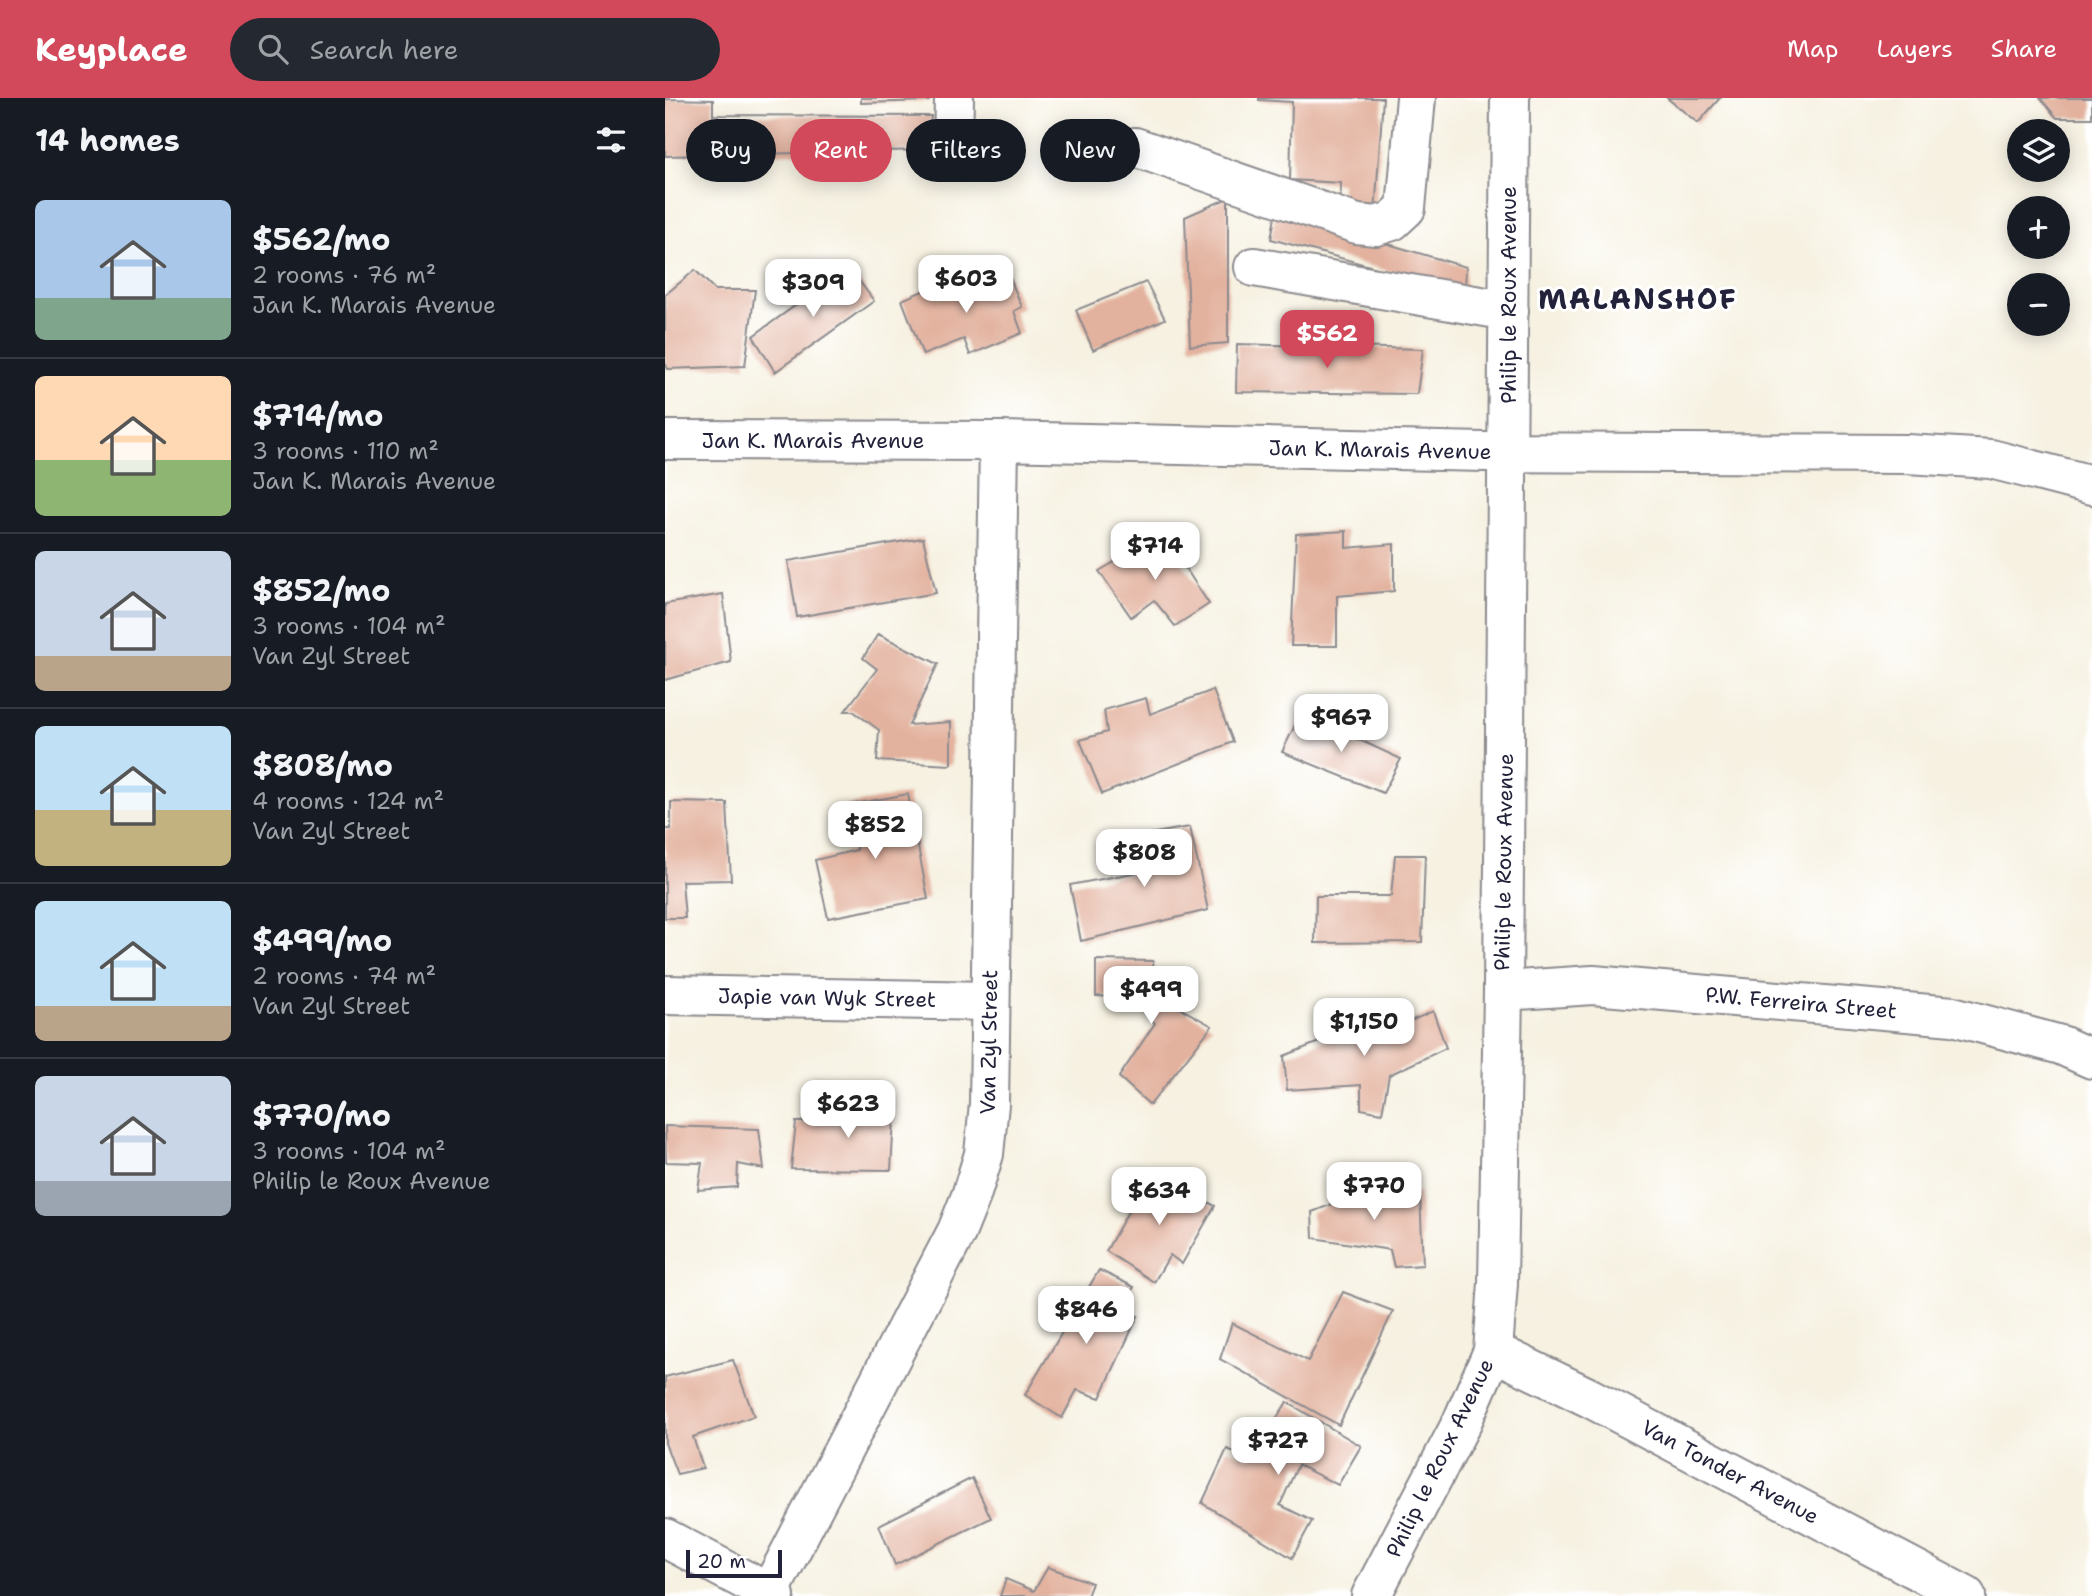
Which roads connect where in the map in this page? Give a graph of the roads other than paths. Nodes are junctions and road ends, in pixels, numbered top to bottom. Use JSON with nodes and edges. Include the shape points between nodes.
{"nodes":[{"id":1,"x":954,"y":98,"type":"edge"},
{"id":2,"x":1416,"y":98,"type":"edge"},
{"id":3,"x":1510,"y":98,"type":"edge"},
{"id":4,"x":954,"y":119,"type":"edge"},
{"id":5,"x":1140,"y":149,"type":"edge"},
{"id":6,"x":1254,"y":267,"type":"dead end"},
{"id":7,"x":1509,"y":311,"type":"junction"},
{"id":8,"x":665,"y":440,"type":"edge"},
{"id":9,"x":999,"y":441,"type":"junction"},
{"id":10,"x":1508,"y":452,"type":"junction"},
{"id":11,"x":2092,"y":485,"type":"edge"},
{"id":12,"x":1503,"y":991,"type":"junction"},
{"id":13,"x":665,"y":995,"type":"edge"},
{"id":14,"x":990,"y":1001,"type":"junction"},
{"id":15,"x":2092,"y":1059,"type":"edge"},
{"id":16,"x":1493,"y":1351,"type":"junction"},
{"id":17,"x":665,"y":1538,"type":"edge"},
{"id":18,"x":772,"y":1594,"type":"edge"},
{"id":19,"x":1371,"y":1596,"type":"edge"},
{"id":20,"x":1966,"y":1596,"type":"edge"}],
"edges":[{"from":1,"to":4,"type":"street"},
{"from":2,"to":5,"type":"street","via":[[1406,208],[1392,221],[1376,226],[1356,224]]},
{"from":3,"to":7,"type":"street","name":"Philip le Roux Avenue"},
{"from":6,"to":7,"type":"street"},
{"from":7,"to":10,"type":"street","name":"Philip le Roux Avenue"},
{"from":8,"to":9,"type":"street","name":"Jan K. Marais Avenue"},
{"from":9,"to":10,"type":"street","name":"Jan K. Marais Avenue"},
{"from":9,"to":14,"type":"street","name":"Van Zyl Street"},
{"from":10,"to":11,"type":"street","name":"Jan K. Marais Avenue","via":[[1907,454],[1991,459]]},
{"from":10,"to":12,"type":"street","name":"Philip le Roux Avenue"},
{"from":12,"to":15,"type":"street","name":"P.W. Ferreira Street","via":[[1593,985],[1953,1016],[2061,1045]]},
{"from":12,"to":16,"type":"street","name":"Philip le Roux Avenue"},
{"from":13,"to":14,"type":"street","name":"Japie van Wyk Street"},
{"from":14,"to":18,"type":"street","name":"Van Zyl Street","via":[[989,1104],[984,1154],[971,1196]]},
{"from":16,"to":19,"type":"street","name":"Philip le Roux Avenue","via":[[1462,1422]]},
{"from":16,"to":20,"type":"street","name":"Van Tonder Avenue"},
{"from":17,"to":18,"type":"street"}]}
